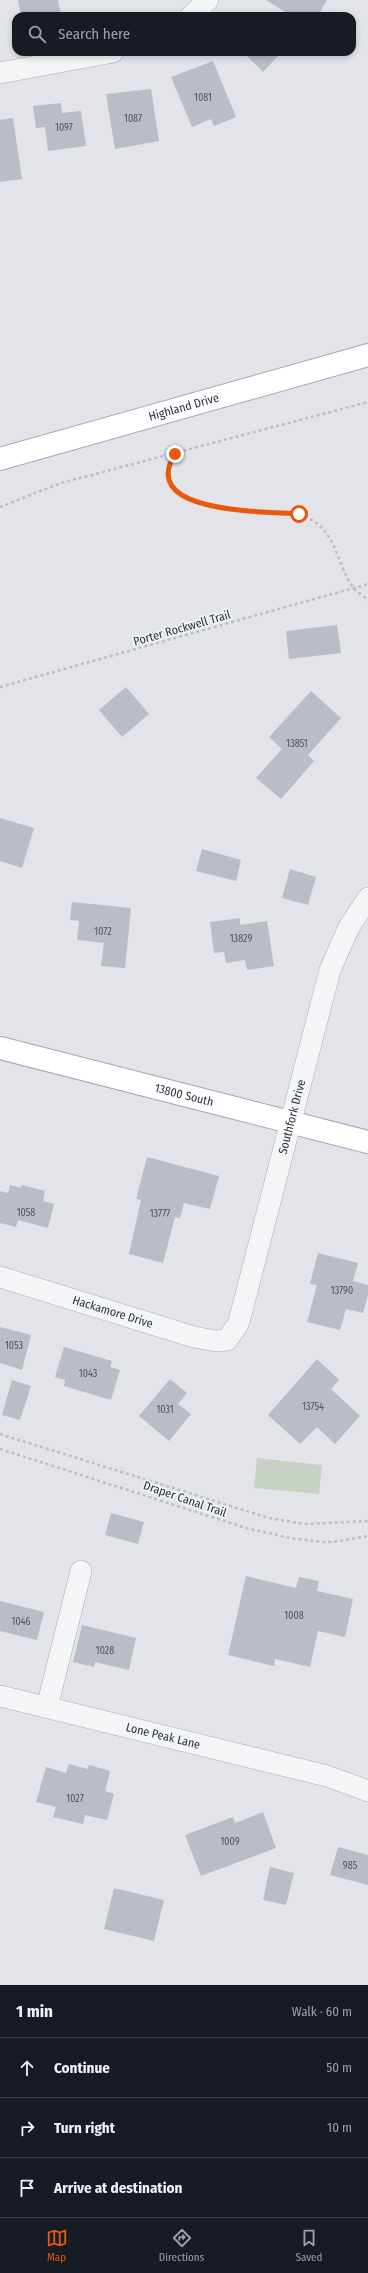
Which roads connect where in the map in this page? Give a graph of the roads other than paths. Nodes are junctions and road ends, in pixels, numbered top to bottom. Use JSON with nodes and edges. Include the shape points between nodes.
{"nodes":[{"id":1,"x":208,"y":0,"type":"edge"},
{"id":2,"x":195,"y":12,"type":"edge"},
{"id":3,"x":91,"y":56,"type":"edge"},
{"id":4,"x":0,"y":73,"type":"edge"},
{"id":5,"x":368,"y":355,"type":"edge"},
{"id":6,"x":0,"y":459,"type":"edge"},
{"id":7,"x":368,"y":898,"type":"edge"},
{"id":8,"x":0,"y":1048,"type":"edge"},
{"id":9,"x":290,"y":1122,"type":"junction"},
{"id":10,"x":368,"y":1142,"type":"edge"},
{"id":11,"x":0,"y":1277,"type":"edge"},
{"id":12,"x":227,"y":1340,"type":"joint"},
{"id":13,"x":81,"y":1571,"type":"dead end"},
{"id":14,"x":0,"y":1696,"type":"edge"},
{"id":15,"x":47,"y":1707,"type":"junction"},
{"id":16,"x":368,"y":1791,"type":"edge"}],
"edges":[{"from":1,"to":2,"type":"street"},
{"from":3,"to":4,"type":"street"},
{"from":5,"to":6,"type":"main road","name":"Highland Drive"},
{"from":7,"to":9,"type":"street","name":"Southfork Drive","via":[[349,928],[330,970]]},
{"from":8,"to":9,"type":"main road","name":"13800 South"},
{"from":9,"to":10,"type":"main road","name":"13800 South"},
{"from":9,"to":12,"type":"street","name":"Southfork Drive","via":[[241,1314],[238,1324]]},
{"from":11,"to":12,"type":"street","name":"Hackamore Drive","via":[[194,1337]]},
{"from":13,"to":15,"type":"street"},
{"from":14,"to":15,"type":"street","name":"Lone Peak Lane"},
{"from":15,"to":16,"type":"street","name":"Lone Peak Lane","via":[[327,1776]]}]}
